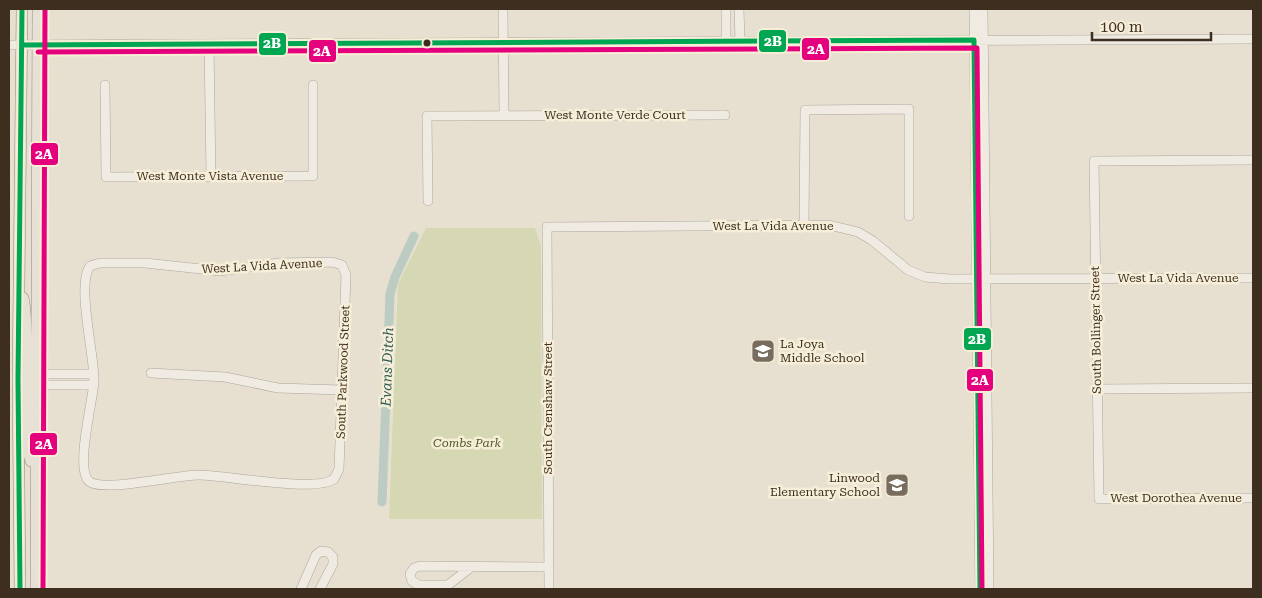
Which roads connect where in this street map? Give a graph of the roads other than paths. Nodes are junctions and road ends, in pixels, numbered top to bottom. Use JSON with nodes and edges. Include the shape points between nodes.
{"nodes":[{"id":1,"x":22,"y":9,"type":"edge"},
{"id":2,"x":38,"y":9,"type":"edge"},
{"id":3,"x":503,"y":9,"type":"edge"},
{"id":4,"x":726,"y":9,"type":"edge"},
{"id":5,"x":739,"y":9,"type":"edge"},
{"id":6,"x":974,"y":9,"type":"edge"},
{"id":7,"x":984,"y":9,"type":"edge"},
{"id":8,"x":1253,"y":39,"type":"edge"},
{"id":9,"x":979,"y":40,"type":"junction"},
{"id":10,"x":726,"y":41,"type":"junction"},
{"id":11,"x":740,"y":41,"type":"junction"},
{"id":12,"x":504,"y":42,"type":"junction"},
{"id":13,"x":209,"y":44,"type":"junction"},
{"id":14,"x":9,"y":45,"type":"edge"},
{"id":15,"x":22,"y":45,"type":"junction"},
{"id":16,"x":38,"y":45,"type":"junction"},
{"id":17,"x":105,"y":85,"type":"dead end"},
{"id":18,"x":313,"y":85,"type":"dead end"},
{"id":19,"x":725,"y":114,"type":"dead end"},
{"id":20,"x":504,"y":115,"type":"junction"},
{"id":21,"x":1253,"y":160,"type":"edge"},
{"id":22,"x":211,"y":176,"type":"junction"},
{"id":23,"x":428,"y":201,"type":"dead end"},
{"id":24,"x":910,"y":216,"type":"dead end"},
{"id":25,"x":804,"y":225,"type":"junction"},
{"id":26,"x":547,"y":227,"type":"joint"},
{"id":27,"x":343,"y":267,"type":"joint"},
{"id":28,"x":1253,"y":278,"type":"edge"},
{"id":29,"x":981,"y":279,"type":"junction"},
{"id":30,"x":1095,"y":279,"type":"junction"},
{"id":31,"x":19,"y":282,"type":"junction"},
{"id":32,"x":151,"y":373,"type":"dead end"},
{"id":33,"x":62,"y":374,"type":"junction"},
{"id":34,"x":94,"y":374,"type":"junction"},
{"id":35,"x":14,"y":379,"type":"edge"},
{"id":36,"x":36,"y":379,"type":"junction"},
{"id":37,"x":62,"y":385,"type":"junction"},
{"id":38,"x":94,"y":385,"type":"junction"},
{"id":39,"x":1253,"y":388,"type":"edge"},
{"id":40,"x":1097,"y":389,"type":"junction"},
{"id":41,"x":341,"y":390,"type":"junction"},
{"id":42,"x":978,"y":420,"type":"junction"},
{"id":43,"x":35,"y":477,"type":"junction"},
{"id":44,"x":1253,"y":498,"type":"edge"},
{"id":45,"x":1099,"y":499,"type":"joint"},
{"id":46,"x":988,"y":505,"type":"junction"},
{"id":47,"x":20,"y":567,"type":"junction"},
{"id":48,"x":549,"y":567,"type":"junction"},
{"id":49,"x":470,"y":568,"type":"junction"},
{"id":50,"x":20,"y":589,"type":"edge"},
{"id":51,"x":25,"y":589,"type":"edge"},
{"id":52,"x":36,"y":589,"type":"edge"},
{"id":53,"x":301,"y":589,"type":"edge"},
{"id":54,"x":320,"y":589,"type":"edge"},
{"id":55,"x":549,"y":589,"type":"edge"},
{"id":56,"x":980,"y":589,"type":"edge"},
{"id":57,"x":989,"y":589,"type":"edge"}],
"edges":[{"from":1,"to":15,"type":"main road"},
{"from":2,"to":16,"type":"main road"},
{"from":3,"to":12,"type":"street"},
{"from":4,"to":10,"type":"street"},
{"from":5,"to":11,"type":"street"},
{"from":6,"to":9,"type":"street"},
{"from":7,"to":9,"type":"street"},
{"from":8,"to":9,"type":"street"},
{"from":9,"to":11,"type":"street"},
{"from":9,"to":29,"type":"street"},
{"from":10,"to":11,"type":"street"},
{"from":10,"to":12,"type":"street"},
{"from":12,"to":13,"type":"street"},
{"from":12,"to":20,"type":"street"},
{"from":13,"to":16,"type":"street"},
{"from":13,"to":22,"type":"street"},
{"from":14,"to":15,"type":"street"},
{"from":15,"to":16,"type":"street"},
{"from":15,"to":31,"type":"main road"},
{"from":16,"to":36,"type":"main road"},
{"from":17,"to":22,"type":"street","name":"West Monte Vista Avenue","via":[[106,177]]},
{"from":18,"to":22,"type":"street","name":"West Monte Vista Avenue","via":[[313,176]]},
{"from":19,"to":20,"type":"street","name":"West Monte Verde Court"},
{"from":20,"to":23,"type":"street","name":"West Monte Verde Court","via":[[427,116]]},
{"from":21,"to":30,"type":"street","name":"South Bollinger Street","via":[[1094,161]]},
{"from":24,"to":25,"type":"street","via":[[910,109],[805,110]]},
{"from":25,"to":26,"type":"street","name":"West La Vida Avenue"},
{"from":25,"to":29,"type":"street","name":"West La Vida Avenue","via":[[829,225],[858,232],[908,270],[924,277]]},
{"from":26,"to":48,"type":"street","name":"South Crenshaw Street"},
{"from":27,"to":34,"type":"street","name":"West La Vida Avenue","via":[[332,262],[279,263],[220,271],[145,263],[100,262],[90,266],[86,274],[86,312]]},
{"from":27,"to":41,"type":"street","name":"South Parkwood Street","via":[[346,277]]},
{"from":28,"to":30,"type":"street","name":"West La Vida Avenue"},
{"from":29,"to":30,"type":"street","name":"West La Vida Avenue"},
{"from":29,"to":42,"type":"street"},
{"from":29,"to":46,"type":"street"},
{"from":30,"to":40,"type":"street","name":"South Bollinger Street"},
{"from":31,"to":35,"type":"main road"},
{"from":31,"to":36,"type":"main road","via":[[27,313],[27,372],[31,382]]},
{"from":32,"to":41,"type":"street","via":[[225,377],[278,388]]},
{"from":33,"to":34,"type":"street"},
{"from":33,"to":36,"type":"street"},
{"from":33,"to":37,"type":"street"},
{"from":34,"to":38,"type":"street"},
{"from":35,"to":43,"type":"main road","via":[[24,384],[27,391],[27,446]]},
{"from":35,"to":47,"type":"main road"},
{"from":36,"to":37,"type":"street"},
{"from":36,"to":43,"type":"main road"},
{"from":37,"to":38,"type":"street"},
{"from":38,"to":41,"type":"street","name":"South Parkwood Street","via":[[84,473],[96,484],[202,475],[264,483],[325,483],[336,478],[339,469]]},
{"from":39,"to":40,"type":"street"},
{"from":40,"to":45,"type":"street","name":"South Bollinger Street"},
{"from":42,"to":46,"type":"street","via":[[983,428]]},
{"from":42,"to":56,"type":"street"},
{"from":43,"to":52,"type":"main road"},
{"from":44,"to":45,"type":"street","name":"West Dorothea Avenue"},
{"from":46,"to":57,"type":"street"},
{"from":47,"to":50,"type":"main road"},
{"from":47,"to":51,"type":"main road"},
{"from":48,"to":49,"type":"street"},
{"from":48,"to":55,"type":"street","name":"South Crenshaw Street"},
{"from":49,"to":49,"type":"street","via":[[420,566],[410,574],[412,581],[419,585],[448,585]]},
{"from":53,"to":54,"type":"street","via":[[316,554],[321,551],[333,557],[333,564]]}]}
